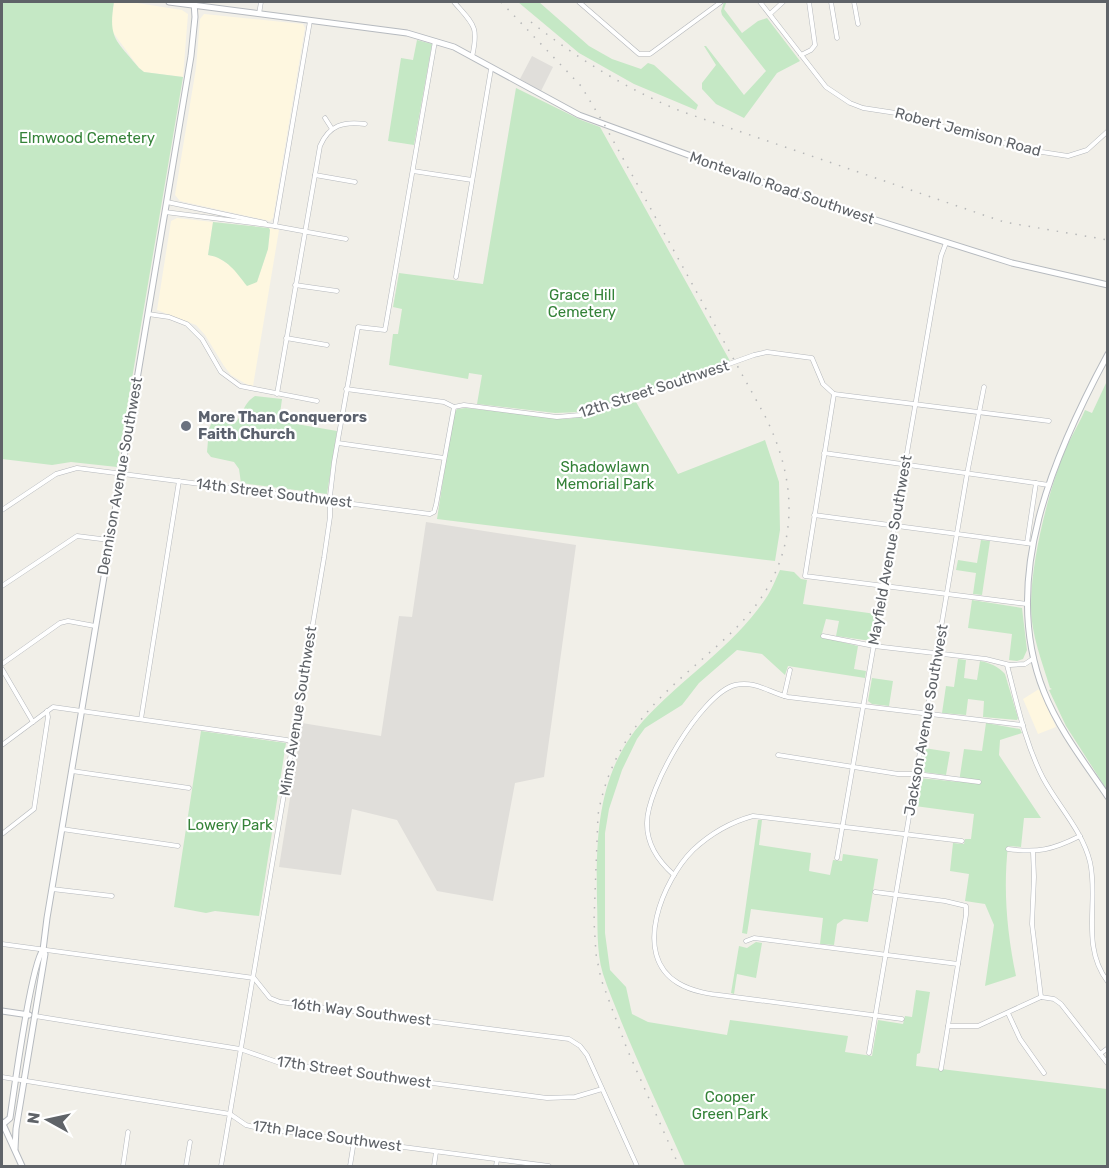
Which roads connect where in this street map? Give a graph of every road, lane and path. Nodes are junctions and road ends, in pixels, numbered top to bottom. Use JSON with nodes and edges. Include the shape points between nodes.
{"nodes":[{"id":1,"x":169,"y":2,"type":"edge"},
{"id":2,"x":261,"y":2,"type":"edge"},
{"id":3,"x":454,"y":2,"type":"edge"},
{"id":4,"x":579,"y":2,"type":"edge"},
{"id":5,"x":721,"y":2,"type":"edge"},
{"id":6,"x":760,"y":2,"type":"edge"},
{"id":7,"x":783,"y":2,"type":"edge"},
{"id":8,"x":809,"y":2,"type":"edge"},
{"id":9,"x":831,"y":2,"type":"edge"},
{"id":10,"x":854,"y":2,"type":"edge"},
{"id":11,"x":194,"y":3,"type":"edge"},
{"id":12,"x":260,"y":14,"type":"junction"},
{"id":13,"x":770,"y":14,"type":"junction"},
{"id":14,"x":310,"y":21,"type":"junction"},
{"id":15,"x":858,"y":24,"type":"dead end"},
{"id":16,"x":837,"y":38,"type":"dead end"},
{"id":17,"x":435,"y":41,"type":"junction"},
{"id":18,"x":801,"y":55,"type":"junction"},
{"id":19,"x":472,"y":57,"type":"junction"},
{"id":20,"x":491,"y":69,"type":"junction"},
{"id":21,"x":325,"y":118,"type":"dead end"},
{"id":22,"x":365,"y":124,"type":"dead end"},
{"id":23,"x":332,"y":129,"type":"junction"},
{"id":24,"x":1107,"y":131,"type":"edge"},
{"id":25,"x":413,"y":171,"type":"junction"},
{"id":26,"x":315,"y":175,"type":"junction"},
{"id":27,"x":472,"y":180,"type":"junction"},
{"id":28,"x":355,"y":182,"type":"dead end"},
{"id":29,"x":167,"y":202,"type":"junction"},
{"id":30,"x":165,"y":212,"type":"junction"},
{"id":31,"x":274,"y":226,"type":"junction"},
{"id":32,"x":305,"y":231,"type":"junction"},
{"id":33,"x":346,"y":239,"type":"dead end"},
{"id":34,"x":946,"y":243,"type":"junction"},
{"id":35,"x":456,"y":277,"type":"dead end"},
{"id":36,"x":295,"y":285,"type":"junction"},
{"id":37,"x":1107,"y":285,"type":"edge"},
{"id":38,"x":337,"y":291,"type":"dead end"},
{"id":39,"x":148,"y":314,"type":"junction"},
{"id":40,"x":286,"y":338,"type":"junction"},
{"id":41,"x":327,"y":345,"type":"dead end"},
{"id":42,"x":1107,"y":354,"type":"edge"},
{"id":43,"x":984,"y":387,"type":"dead end"},
{"id":44,"x":346,"y":389,"type":"junction"},
{"id":45,"x":277,"y":394,"type":"junction"},
{"id":46,"x":834,"y":394,"type":"junction"},
{"id":47,"x":317,"y":401,"type":"dead end"},
{"id":48,"x":915,"y":406,"type":"junction"},
{"id":49,"x":454,"y":407,"type":"junction"},
{"id":50,"x":979,"y":414,"type":"junction"},
{"id":51,"x":1049,"y":421,"type":"dead end"},
{"id":52,"x":338,"y":443,"type":"junction"},
{"id":53,"x":824,"y":453,"type":"junction"},
{"id":54,"x":444,"y":458,"type":"junction"},
{"id":55,"x":905,"y":465,"type":"junction"},
{"id":56,"x":121,"y":472,"type":"junction"},
{"id":57,"x":967,"y":474,"type":"junction"},
{"id":58,"x":179,"y":481,"type":"junction"},
{"id":59,"x":1036,"y":483,"type":"junction"},
{"id":60,"x":1048,"y":485,"type":"junction"},
{"id":61,"x":330,"y":500,"type":"junction"},
{"id":62,"x":2,"y":510,"type":"edge"},
{"id":63,"x":814,"y":515,"type":"junction"},
{"id":64,"x":894,"y":525,"type":"junction"},
{"id":65,"x":958,"y":534,"type":"junction"},
{"id":66,"x":109,"y":540,"type":"junction"},
{"id":67,"x":1030,"y":543,"type":"junction"},
{"id":68,"x":2,"y":586,"type":"edge"},
{"id":69,"x":884,"y":586,"type":"junction"},
{"id":70,"x":948,"y":594,"type":"junction"},
{"id":71,"x":1027,"y":604,"type":"junction"},
{"id":72,"x":95,"y":626,"type":"junction"},
{"id":73,"x":823,"y":636,"type":"dead end"},
{"id":74,"x":874,"y":646,"type":"junction"},
{"id":75,"x":937,"y":653,"type":"junction"},
{"id":76,"x":1034,"y":658,"type":"junction"},
{"id":77,"x":2,"y":664,"type":"edge"},
{"id":78,"x":1007,"y":665,"type":"junction"},
{"id":79,"x":2,"y":669,"type":"edge"},
{"id":80,"x":790,"y":670,"type":"dead end"},
{"id":81,"x":784,"y":696,"type":"junction"},
{"id":82,"x":864,"y":706,"type":"junction"},
{"id":83,"x":47,"y":711,"type":"junction"},
{"id":84,"x":82,"y":712,"type":"junction"},
{"id":85,"x":927,"y":713,"type":"junction"},
{"id":86,"x":141,"y":719,"type":"junction"},
{"id":87,"x":33,"y":722,"type":"junction"},
{"id":88,"x":1023,"y":724,"type":"junction"},
{"id":89,"x":293,"y":743,"type":"junction"},
{"id":90,"x":2,"y":745,"type":"edge"},
{"id":91,"x":778,"y":755,"type":"dead end"},
{"id":92,"x":853,"y":766,"type":"junction"},
{"id":93,"x":72,"y":771,"type":"junction"},
{"id":94,"x":917,"y":774,"type":"junction"},
{"id":95,"x":979,"y":782,"type":"dead end"},
{"id":96,"x":189,"y":788,"type":"dead end"},
{"id":97,"x":1107,"y":797,"type":"edge"},
{"id":98,"x":843,"y":827,"type":"junction"},
{"id":99,"x":62,"y":829,"type":"junction"},
{"id":100,"x":2,"y":834,"type":"edge"},
{"id":101,"x":906,"y":835,"type":"junction"},
{"id":102,"x":1080,"y":836,"type":"junction"},
{"id":103,"x":962,"y":841,"type":"dead end"},
{"id":104,"x":178,"y":846,"type":"dead end"},
{"id":105,"x":1008,"y":849,"type":"dead end"},
{"id":106,"x":1033,"y":852,"type":"junction"},
{"id":107,"x":837,"y":858,"type":"dead end"},
{"id":108,"x":674,"y":875,"type":"junction"},
{"id":109,"x":52,"y":890,"type":"junction"},
{"id":110,"x":875,"y":892,"type":"dead end"},
{"id":111,"x":896,"y":894,"type":"junction"},
{"id":112,"x":112,"y":896,"type":"dead end"},
{"id":113,"x":746,"y":941,"type":"dead end"},
{"id":114,"x":2,"y":944,"type":"edge"},
{"id":115,"x":43,"y":950,"type":"junction"},
{"id":116,"x":886,"y":955,"type":"junction"},
{"id":117,"x":958,"y":964,"type":"junction"},
{"id":118,"x":254,"y":978,"type":"junction"},
{"id":119,"x":1107,"y":982,"type":"edge"},
{"id":120,"x":1041,"y":997,"type":"junction"},
{"id":121,"x":2,"y":1011,"type":"edge"},
{"id":122,"x":1008,"y":1013,"type":"junction"},
{"id":123,"x":27,"y":1015,"type":"junction"},
{"id":124,"x":35,"y":1016,"type":"junction"},
{"id":125,"x":876,"y":1016,"type":"junction"},
{"id":126,"x":902,"y":1019,"type":"dead end"},
{"id":127,"x":948,"y":1026,"type":"junction"},
{"id":128,"x":240,"y":1048,"type":"junction"},
{"id":129,"x":1107,"y":1048,"type":"edge"},
{"id":130,"x":870,"y":1053,"type":"dead end"},
{"id":131,"x":1100,"y":1054,"type":"junction"},
{"id":132,"x":1107,"y":1064,"type":"edge"},
{"id":133,"x":941,"y":1069,"type":"dead end"},
{"id":134,"x":1044,"y":1073,"type":"dead end"},
{"id":135,"x":2,"y":1077,"type":"edge"},
{"id":136,"x":16,"y":1079,"type":"junction"},
{"id":137,"x":24,"y":1080,"type":"junction"},
{"id":138,"x":602,"y":1089,"type":"junction"},
{"id":139,"x":230,"y":1114,"type":"junction"},
{"id":140,"x":2,"y":1123,"type":"edge"},
{"id":141,"x":128,"y":1132,"type":"dead end"},
{"id":142,"x":354,"y":1141,"type":"junction"},
{"id":143,"x":189,"y":1142,"type":"dead end"},
{"id":144,"x":15,"y":1149,"type":"junction"},
{"id":145,"x":436,"y":1152,"type":"junction"},
{"id":146,"x":497,"y":1160,"type":"junction"},
{"id":147,"x":22,"y":1166,"type":"edge"},
{"id":148,"x":540,"y":1166,"type":"edge"},
{"id":149,"x":123,"y":1167,"type":"edge"},
{"id":150,"x":186,"y":1167,"type":"edge"},
{"id":151,"x":221,"y":1167,"type":"edge"},
{"id":152,"x":350,"y":1167,"type":"edge"},
{"id":153,"x":434,"y":1167,"type":"edge"},
{"id":154,"x":496,"y":1167,"type":"edge"},
{"id":155,"x":549,"y":1167,"type":"edge"},
{"id":156,"x":637,"y":1167,"type":"edge"}],
"edges":[{"from":1,"to":11,"type":"main road","name":"Montevallo Road Southwest"},
{"from":2,"to":12,"type":"street"},
{"from":3,"to":19,"type":"street","via":[[475,29]]},
{"from":4,"to":5,"type":"street","via":[[644,55]]},
{"from":6,"to":13,"type":"street","name":"Robert Jemison Road"},
{"from":7,"to":13,"type":"street"},
{"from":8,"to":18,"type":"street","via":[[815,45]]},
{"from":9,"to":16,"type":"street"},
{"from":10,"to":15,"type":"street"},
{"from":11,"to":12,"type":"main road","name":"Montevallo Road Southwest"},
{"from":11,"to":29,"type":"main road","name":"Dennison Avenue Southwest","via":[[191,56]]},
{"from":12,"to":14,"type":"main road","name":"Montevallo Road Southwest"},
{"from":13,"to":18,"type":"street","name":"Robert Jemison Road"},
{"from":14,"to":17,"type":"main road","name":"Montevallo Road Southwest","via":[[407,33]]},
{"from":14,"to":31,"type":"street"},
{"from":17,"to":19,"type":"main road","name":"Montevallo Road Southwest"},
{"from":17,"to":25,"type":"street"},
{"from":18,"to":24,"type":"street","name":"Robert Jemison Road","via":[[826,87],[850,103],[909,115],[951,130],[1068,156],[1087,150]]},
{"from":19,"to":20,"type":"main road","name":"Montevallo Road Southwest"},
{"from":20,"to":27,"type":"street"},
{"from":20,"to":34,"type":"main road","name":"Montevallo Road Southwest","via":[[579,116],[809,199]]},
{"from":21,"to":23,"type":"street"},
{"from":22,"to":23,"type":"street","via":[[342,124]]},
{"from":23,"to":26,"type":"street","via":[[320,146]]},
{"from":25,"to":27,"type":"street"},
{"from":25,"to":44,"type":"street","name":"Mims Avenue Southwest","via":[[385,330],[358,327]]},
{"from":26,"to":28,"type":"street"},
{"from":26,"to":32,"type":"street"},
{"from":27,"to":35,"type":"street"},
{"from":29,"to":30,"type":"main road","name":"Dennison Avenue Southwest"},
{"from":29,"to":31,"type":"street"},
{"from":30,"to":31,"type":"street"},
{"from":30,"to":39,"type":"main road","name":"Dennison Avenue Southwest"},
{"from":31,"to":32,"type":"street"},
{"from":32,"to":33,"type":"street"},
{"from":32,"to":36,"type":"street"},
{"from":34,"to":37,"type":"main road","name":"Montevallo Road Southwest"},
{"from":34,"to":48,"type":"street","name":"Mayfield Avenue Southwest"},
{"from":36,"to":38,"type":"street"},
{"from":36,"to":40,"type":"street"},
{"from":39,"to":45,"type":"street","via":[[187,324],[202,339],[221,372],[240,386]]},
{"from":39,"to":56,"type":"main road","name":"Dennison Avenue Southwest"},
{"from":40,"to":41,"type":"street"},
{"from":40,"to":45,"type":"street"},
{"from":42,"to":60,"type":"main road"},
{"from":43,"to":50,"type":"street","name":"Jackson Avenue Southwest"},
{"from":44,"to":49,"type":"street","name":"12th Street Southwest","via":[[444,402]]},
{"from":44,"to":52,"type":"street","name":"Mims Avenue Southwest"},
{"from":45,"to":47,"type":"street"},
{"from":46,"to":48,"type":"street"},
{"from":46,"to":49,"type":"street","name":"12th Street Southwest","via":[[823,384],[812,358],[767,352],[580,415],[557,417],[465,405]]},
{"from":46,"to":53,"type":"street"},
{"from":48,"to":50,"type":"street"},
{"from":48,"to":55,"type":"street","name":"Mayfield Avenue Southwest"},
{"from":49,"to":54,"type":"street"},
{"from":50,"to":51,"type":"street"},
{"from":50,"to":57,"type":"street","name":"Jackson Avenue Southwest"},
{"from":52,"to":54,"type":"street"},
{"from":52,"to":61,"type":"street","name":"Mims Avenue Southwest"},
{"from":53,"to":55,"type":"street"},
{"from":53,"to":63,"type":"street"},
{"from":54,"to":61,"type":"street","name":"14th Street Southwest","via":[[434,512]]},
{"from":55,"to":57,"type":"street"},
{"from":55,"to":64,"type":"street","name":"Mayfield Avenue Southwest"},
{"from":56,"to":58,"type":"street","name":"14th Street Southwest"},
{"from":56,"to":62,"type":"street","name":"14th Street Southwest","via":[[69,469]]},
{"from":56,"to":66,"type":"main road","name":"Dennison Avenue Southwest"},
{"from":57,"to":59,"type":"street"},
{"from":57,"to":65,"type":"street","name":"Jackson Avenue Southwest"},
{"from":58,"to":61,"type":"street","name":"14th Street Southwest"},
{"from":58,"to":86,"type":"street"},
{"from":59,"to":60,"type":"street"},
{"from":59,"to":67,"type":"street"},
{"from":60,"to":67,"type":"main road"},
{"from":61,"to":89,"type":"street","name":"Mims Avenue Southwest","via":[[329,527]]},
{"from":63,"to":64,"type":"street"},
{"from":63,"to":69,"type":"street","via":[[805,576]]},
{"from":64,"to":65,"type":"street"},
{"from":64,"to":69,"type":"street","name":"Mayfield Avenue Southwest"},
{"from":65,"to":67,"type":"street"},
{"from":65,"to":70,"type":"street","name":"Jackson Avenue Southwest"},
{"from":66,"to":68,"type":"street","via":[[77,536]]},
{"from":66,"to":72,"type":"main road","name":"Dennison Avenue Southwest"},
{"from":67,"to":71,"type":"main road"},
{"from":69,"to":70,"type":"street"},
{"from":69,"to":74,"type":"street","name":"Mayfield Avenue Southwest"},
{"from":70,"to":71,"type":"street"},
{"from":70,"to":75,"type":"street","name":"Jackson Avenue Southwest"},
{"from":71,"to":76,"type":"main road"},
{"from":72,"to":77,"type":"street","via":[[60,623]]},
{"from":72,"to":84,"type":"main road","name":"Dennison Avenue Southwest"},
{"from":73,"to":74,"type":"street"},
{"from":74,"to":75,"type":"street"},
{"from":74,"to":82,"type":"street","name":"Mayfield Avenue Southwest"},
{"from":75,"to":78,"type":"street"},
{"from":75,"to":85,"type":"street","name":"Jackson Avenue Southwest"},
{"from":76,"to":78,"type":"street","via":[[1024,664]]},
{"from":76,"to":97,"type":"main road","via":[[1056,718]]},
{"from":78,"to":88,"type":"street"},
{"from":79,"to":87,"type":"street"},
{"from":80,"to":81,"type":"street"},
{"from":81,"to":82,"type":"street"},
{"from":81,"to":108,"type":"street","via":[[746,683],[728,687],[711,699],[676,748],[653,792],[647,816],[650,841],[658,859]]},
{"from":82,"to":85,"type":"street"},
{"from":82,"to":92,"type":"street","name":"Mayfield Avenue Southwest"},
{"from":83,"to":84,"type":"street","via":[[53,707]]},
{"from":83,"to":87,"type":"street"},
{"from":83,"to":100,"type":"street","via":[[34,809]]},
{"from":84,"to":86,"type":"street"},
{"from":84,"to":93,"type":"main road","name":"Dennison Avenue Southwest"},
{"from":85,"to":88,"type":"street"},
{"from":85,"to":94,"type":"street","name":"Jackson Avenue Southwest"},
{"from":86,"to":89,"type":"street"},
{"from":87,"to":90,"type":"street"},
{"from":88,"to":102,"type":"street","via":[[1043,778]]},
{"from":89,"to":118,"type":"street","name":"Mims Avenue Southwest"},
{"from":91,"to":92,"type":"street"},
{"from":92,"to":94,"type":"street"},
{"from":92,"to":98,"type":"street","name":"Mayfield Avenue Southwest"},
{"from":93,"to":96,"type":"street"},
{"from":93,"to":99,"type":"main road","name":"Dennison Avenue Southwest"},
{"from":94,"to":95,"type":"street"},
{"from":94,"to":101,"type":"street","name":"Jackson Avenue Southwest"},
{"from":98,"to":101,"type":"street"},
{"from":98,"to":107,"type":"street","name":"Mayfield Avenue Southwest"},
{"from":98,"to":108,"type":"street","via":[[757,815],[708,838]]},
{"from":99,"to":104,"type":"street"},
{"from":99,"to":109,"type":"main road","name":"Dennison Avenue Southwest"},
{"from":101,"to":103,"type":"street"},
{"from":101,"to":111,"type":"street","name":"Jackson Avenue Southwest"},
{"from":102,"to":106,"type":"street"},
{"from":102,"to":119,"type":"street","via":[[1092,870],[1092,940]]},
{"from":105,"to":106,"type":"street"},
{"from":106,"to":120,"type":"street","via":[[1032,924]]},
{"from":108,"to":125,"type":"street","via":[[662,897],[655,944],[668,975],[680,984],[699,992]]},
{"from":109,"to":112,"type":"street"},
{"from":109,"to":115,"type":"main road","name":"Dennison Avenue Southwest"},
{"from":110,"to":111,"type":"street"},
{"from":111,"to":116,"type":"street","name":"Jackson Avenue Southwest"},
{"from":111,"to":117,"type":"street","via":[[966,906]]},
{"from":113,"to":116,"type":"street","via":[[754,938]]},
{"from":114,"to":115,"type":"street"},
{"from":115,"to":118,"type":"street"},
{"from":115,"to":123,"type":"main road","name":"Dennison Avenue Southwest"},
{"from":115,"to":124,"type":"main road","name":"Dennison Avenue Southwest"},
{"from":116,"to":117,"type":"street"},
{"from":116,"to":125,"type":"street","name":"Jackson Avenue Southwest"},
{"from":117,"to":127,"type":"street"},
{"from":118,"to":128,"type":"street","name":"Mims Avenue Southwest"},
{"from":118,"to":138,"type":"street","name":"16th Way Southwest","via":[[270,998],[280,1002],[569,1040],[587,1055]]},
{"from":120,"to":122,"type":"street"},
{"from":120,"to":131,"type":"street","via":[[1061,1004]]},
{"from":121,"to":123,"type":"main road","name":"17th Street Southwest"},
{"from":122,"to":127,"type":"street","via":[[978,1026]]},
{"from":122,"to":134,"type":"street","via":[[1020,1039]]},
{"from":123,"to":124,"type":"main road","name":"17th Street Southwest"},
{"from":123,"to":136,"type":"main road","name":"Dennison Avenue Southwest"},
{"from":124,"to":128,"type":"street","name":"17th Street Southwest"},
{"from":124,"to":137,"type":"main road","name":"Dennison Avenue Southwest"},
{"from":125,"to":126,"type":"street"},
{"from":125,"to":130,"type":"street","name":"Jackson Avenue Southwest"},
{"from":127,"to":133,"type":"street"},
{"from":128,"to":138,"type":"street","name":"17th Street Southwest","via":[[280,1063],[547,1098],[575,1097]]},
{"from":128,"to":139,"type":"street","name":"Mims Avenue Southwest"},
{"from":129,"to":131,"type":"street"},
{"from":131,"to":132,"type":"street"},
{"from":135,"to":136,"type":"street","name":"17th Place Southwest"},
{"from":136,"to":137,"type":"street","name":"17th Place Southwest"},
{"from":136,"to":140,"type":"main road","name":"Dennison Avenue Southwest","via":[[10,1118]]},
{"from":137,"to":139,"type":"street","name":"17th Place Southwest"},
{"from":137,"to":144,"type":"main road","name":"Dennison Avenue Southwest"},
{"from":138,"to":156,"type":"street","name":"16th Way Southwest"},
{"from":139,"to":142,"type":"street","name":"17th Place Southwest","via":[[251,1127]]},
{"from":139,"to":151,"type":"street","name":"Mims Avenue Southwest"},
{"from":140,"to":144,"type":"main road"},
{"from":141,"to":149,"type":"street"},
{"from":142,"to":145,"type":"street","name":"17th Place Southwest"},
{"from":142,"to":152,"type":"street"},
{"from":143,"to":150,"type":"street"},
{"from":144,"to":147,"type":"main road"},
{"from":145,"to":146,"type":"street","name":"17th Place Southwest"},
{"from":145,"to":153,"type":"street"},
{"from":146,"to":148,"type":"street","name":"17th Place Southwest"},
{"from":146,"to":154,"type":"street"},
{"from":148,"to":155,"type":"street","name":"17th Place Southwest"}]}
